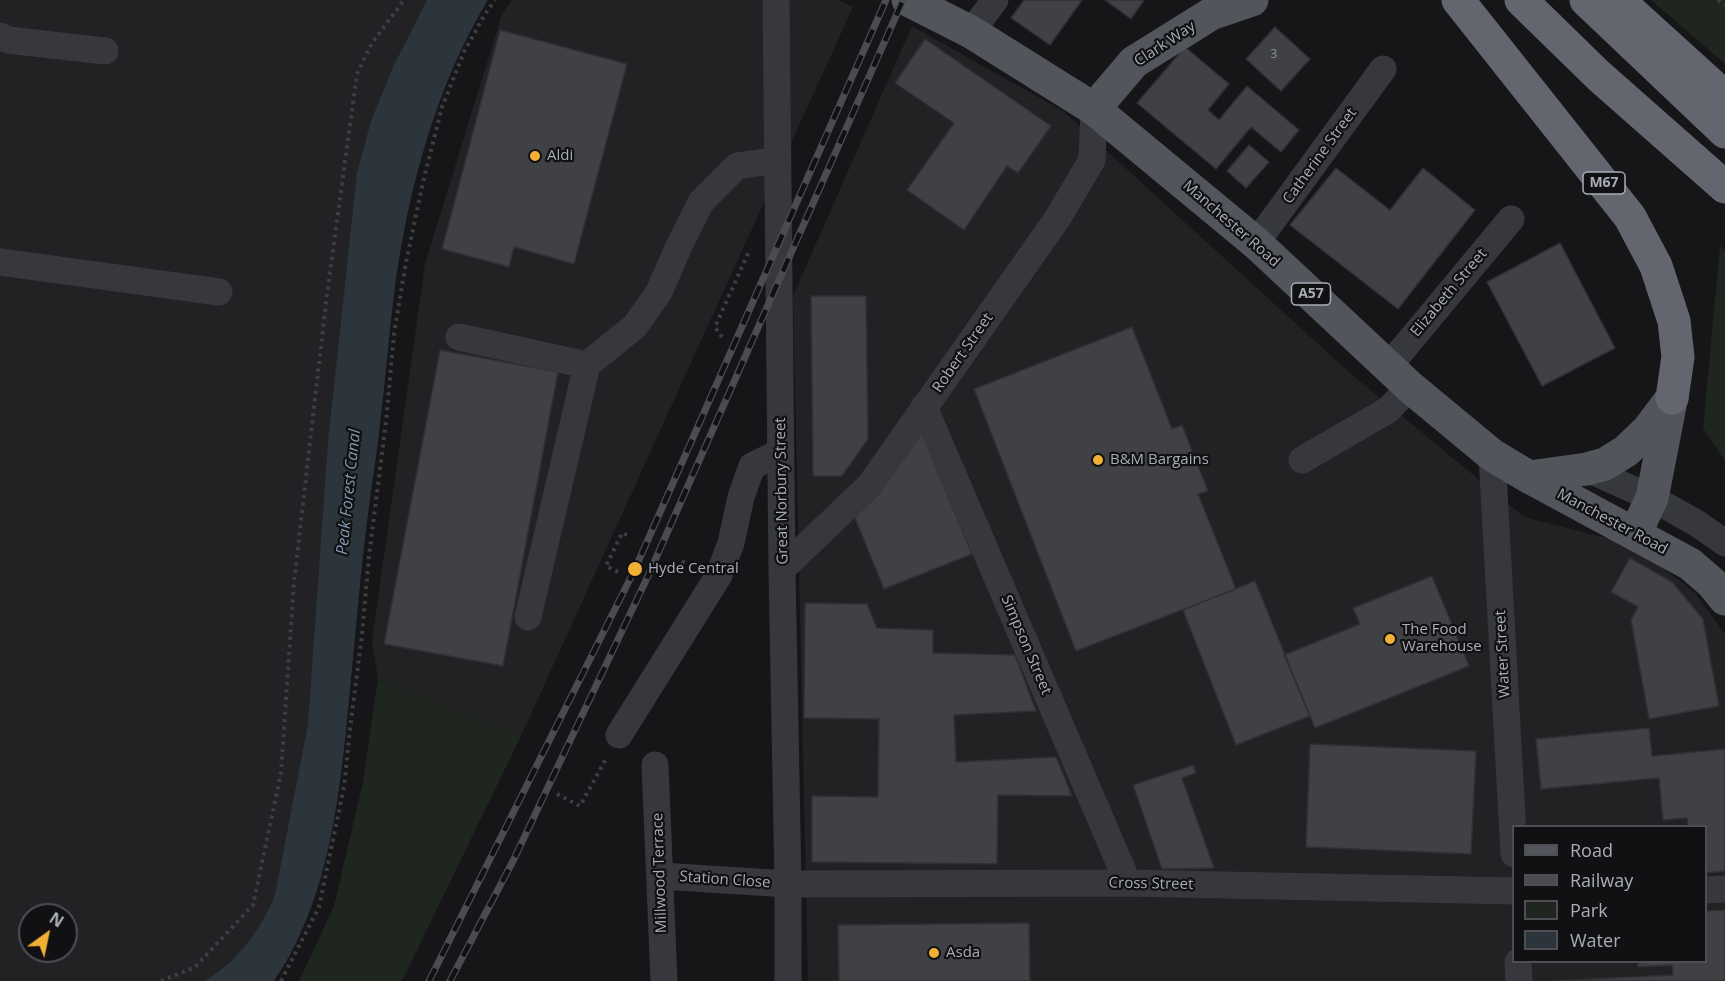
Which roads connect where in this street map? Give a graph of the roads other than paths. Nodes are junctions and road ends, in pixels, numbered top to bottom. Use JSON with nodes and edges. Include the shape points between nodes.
{"nodes":[{"id":1,"x":776,"y":0,"type":"edge"},
{"id":2,"x":908,"y":0,"type":"edge"},
{"id":3,"x":995,"y":0,"type":"edge"},
{"id":4,"x":1252,"y":0,"type":"edge"},
{"id":5,"x":1458,"y":0,"type":"edge"},
{"id":6,"x":1521,"y":0,"type":"edge"},
{"id":7,"x":1586,"y":0,"type":"edge"},
{"id":8,"x":1618,"y":0,"type":"edge"},
{"id":9,"x":971,"y":32,"type":"junction"},
{"id":10,"x":0,"y":36,"type":"edge"},
{"id":11,"x":105,"y":51,"type":"dead end"},
{"id":12,"x":1383,"y":69,"type":"dead end"},
{"id":13,"x":1725,"y":97,"type":"edge"},
{"id":14,"x":1094,"y":109,"type":"junction"},
{"id":15,"x":1725,"y":132,"type":"edge"},
{"id":16,"x":778,"y":160,"type":"junction"},
{"id":17,"x":1725,"y":187,"type":"edge"},
{"id":18,"x":1511,"y":219,"type":"dead end"},
{"id":19,"x":1256,"y":243,"type":"junction"},
{"id":20,"x":0,"y":262,"type":"edge"},
{"id":21,"x":219,"y":292,"type":"dead end"},
{"id":22,"x":459,"y":337,"type":"dead end"},
{"id":23,"x":587,"y":365,"type":"junction"},
{"id":24,"x":1399,"y":377,"type":"junction"},
{"id":25,"x":1672,"y":398,"type":"junction"},
{"id":26,"x":924,"y":407,"type":"junction"},
{"id":27,"x":781,"y":452,"type":"junction"},
{"id":28,"x":1492,"y":455,"type":"junction"},
{"id":29,"x":1302,"y":460,"type":"dead end"},
{"id":30,"x":1587,"y":469,"type":"junction"},
{"id":31,"x":1529,"y":477,"type":"junction"},
{"id":32,"x":1652,"y":498,"type":"junction"},
{"id":33,"x":1635,"y":534,"type":"junction"},
{"id":34,"x":1725,"y":543,"type":"edge"},
{"id":35,"x":782,"y":570,"type":"junction"},
{"id":36,"x":1725,"y":599,"type":"edge"},
{"id":37,"x":528,"y":617,"type":"dead end"},
{"id":38,"x":619,"y":735,"type":"road end"},
{"id":39,"x":656,"y":765,"type":"dead end"},
{"id":40,"x":1512,"y":825,"type":"edge"},
{"id":41,"x":661,"y":876,"type":"junction"},
{"id":42,"x":788,"y":884,"type":"junction"},
{"id":43,"x":1128,"y":884,"type":"junction"},
{"id":44,"x":1707,"y":890,"type":"edge"},
{"id":45,"x":1725,"y":890,"type":"edge"},
{"id":46,"x":1512,"y":891,"type":"edge"},
{"id":47,"x":1518,"y":963,"type":"edge"},
{"id":48,"x":664,"y":981,"type":"edge"},
{"id":49,"x":788,"y":981,"type":"edge"},
{"id":50,"x":1519,"y":981,"type":"edge"}],
"edges":[{"from":1,"to":16,"type":"street","name":"Great Norbury Street"},
{"from":2,"to":9,"type":"main road","name":"Manchester Road","number":"A57"},
{"from":3,"to":9,"type":"street"},
{"from":4,"to":14,"type":"main road","name":"Clark Way","via":[[1211,14],[1134,62]]},
{"from":5,"to":25,"type":"highway","number":"M67","via":[[1630,217],[1641,237],[1656,266],[1674,321],[1678,357]]},
{"from":6,"to":17,"type":"highway","via":[[1599,76]]},
{"from":7,"to":15,"type":"highway"},
{"from":8,"to":13,"type":"highway"},
{"from":9,"to":14,"type":"main road","name":"Manchester Road","number":"A57"},
{"from":10,"to":11,"type":"street"},
{"from":12,"to":19,"type":"street","name":"Catherine Street"},
{"from":14,"to":19,"type":"main road","name":"Manchester Road","number":"A57"},
{"from":14,"to":26,"type":"street","name":"Robert Street","via":[[1092,160],[1057,219]]},
{"from":16,"to":23,"type":"street","via":[[737,166],[701,202],[659,292],[635,326]]},
{"from":16,"to":27,"type":"street","name":"Great Norbury Street"},
{"from":18,"to":24,"type":"street","name":"Elizabeth Street"},
{"from":19,"to":24,"type":"main road","name":"Manchester Road","number":"A57"},
{"from":20,"to":21,"type":"street"},
{"from":22,"to":23,"type":"street"},
{"from":23,"to":37,"type":"street"},
{"from":24,"to":28,"type":"main road","name":"Manchester Road","number":"A57"},
{"from":24,"to":29,"type":"street","name":"Elizabeth Street","via":[[1388,410]]},
{"from":25,"to":30,"type":"main road","via":[[1626,451],[1605,464]]},
{"from":25,"to":32,"type":"main road"},
{"from":26,"to":35,"type":"street","name":"Robert Street","via":[[870,485]]},
{"from":26,"to":43,"type":"street","name":"Simpson Street"},
{"from":27,"to":35,"type":"street","name":"Great Norbury Street"},
{"from":27,"to":38,"type":"street","via":[[752,466],[719,574]]},
{"from":28,"to":31,"type":"main road","name":"Manchester Road","number":"A57"},
{"from":28,"to":40,"type":"street","name":"Water Street"},
{"from":30,"to":31,"type":"main road"},
{"from":30,"to":32,"type":"street"},
{"from":31,"to":33,"type":"main road","name":"Manchester Road","number":"A57"},
{"from":32,"to":33,"type":"main road"},
{"from":32,"to":34,"type":"street"},
{"from":33,"to":36,"type":"main road","name":"Manchester Road","number":"A57","via":[[1690,564]]},
{"from":35,"to":42,"type":"street","name":"Great Norbury Street"},
{"from":39,"to":41,"type":"street","name":"Millwood Terrace"},
{"from":41,"to":42,"type":"street","name":"Station Close"},
{"from":41,"to":48,"type":"street","name":"Millwood Terrace"},
{"from":42,"to":43,"type":"street","name":"Cross Street"},
{"from":42,"to":49,"type":"street","name":"Great Norbury Street"},
{"from":43,"to":46,"type":"street","name":"Cross Street"},
{"from":44,"to":45,"type":"street"},
{"from":47,"to":50,"type":"street"}]}
